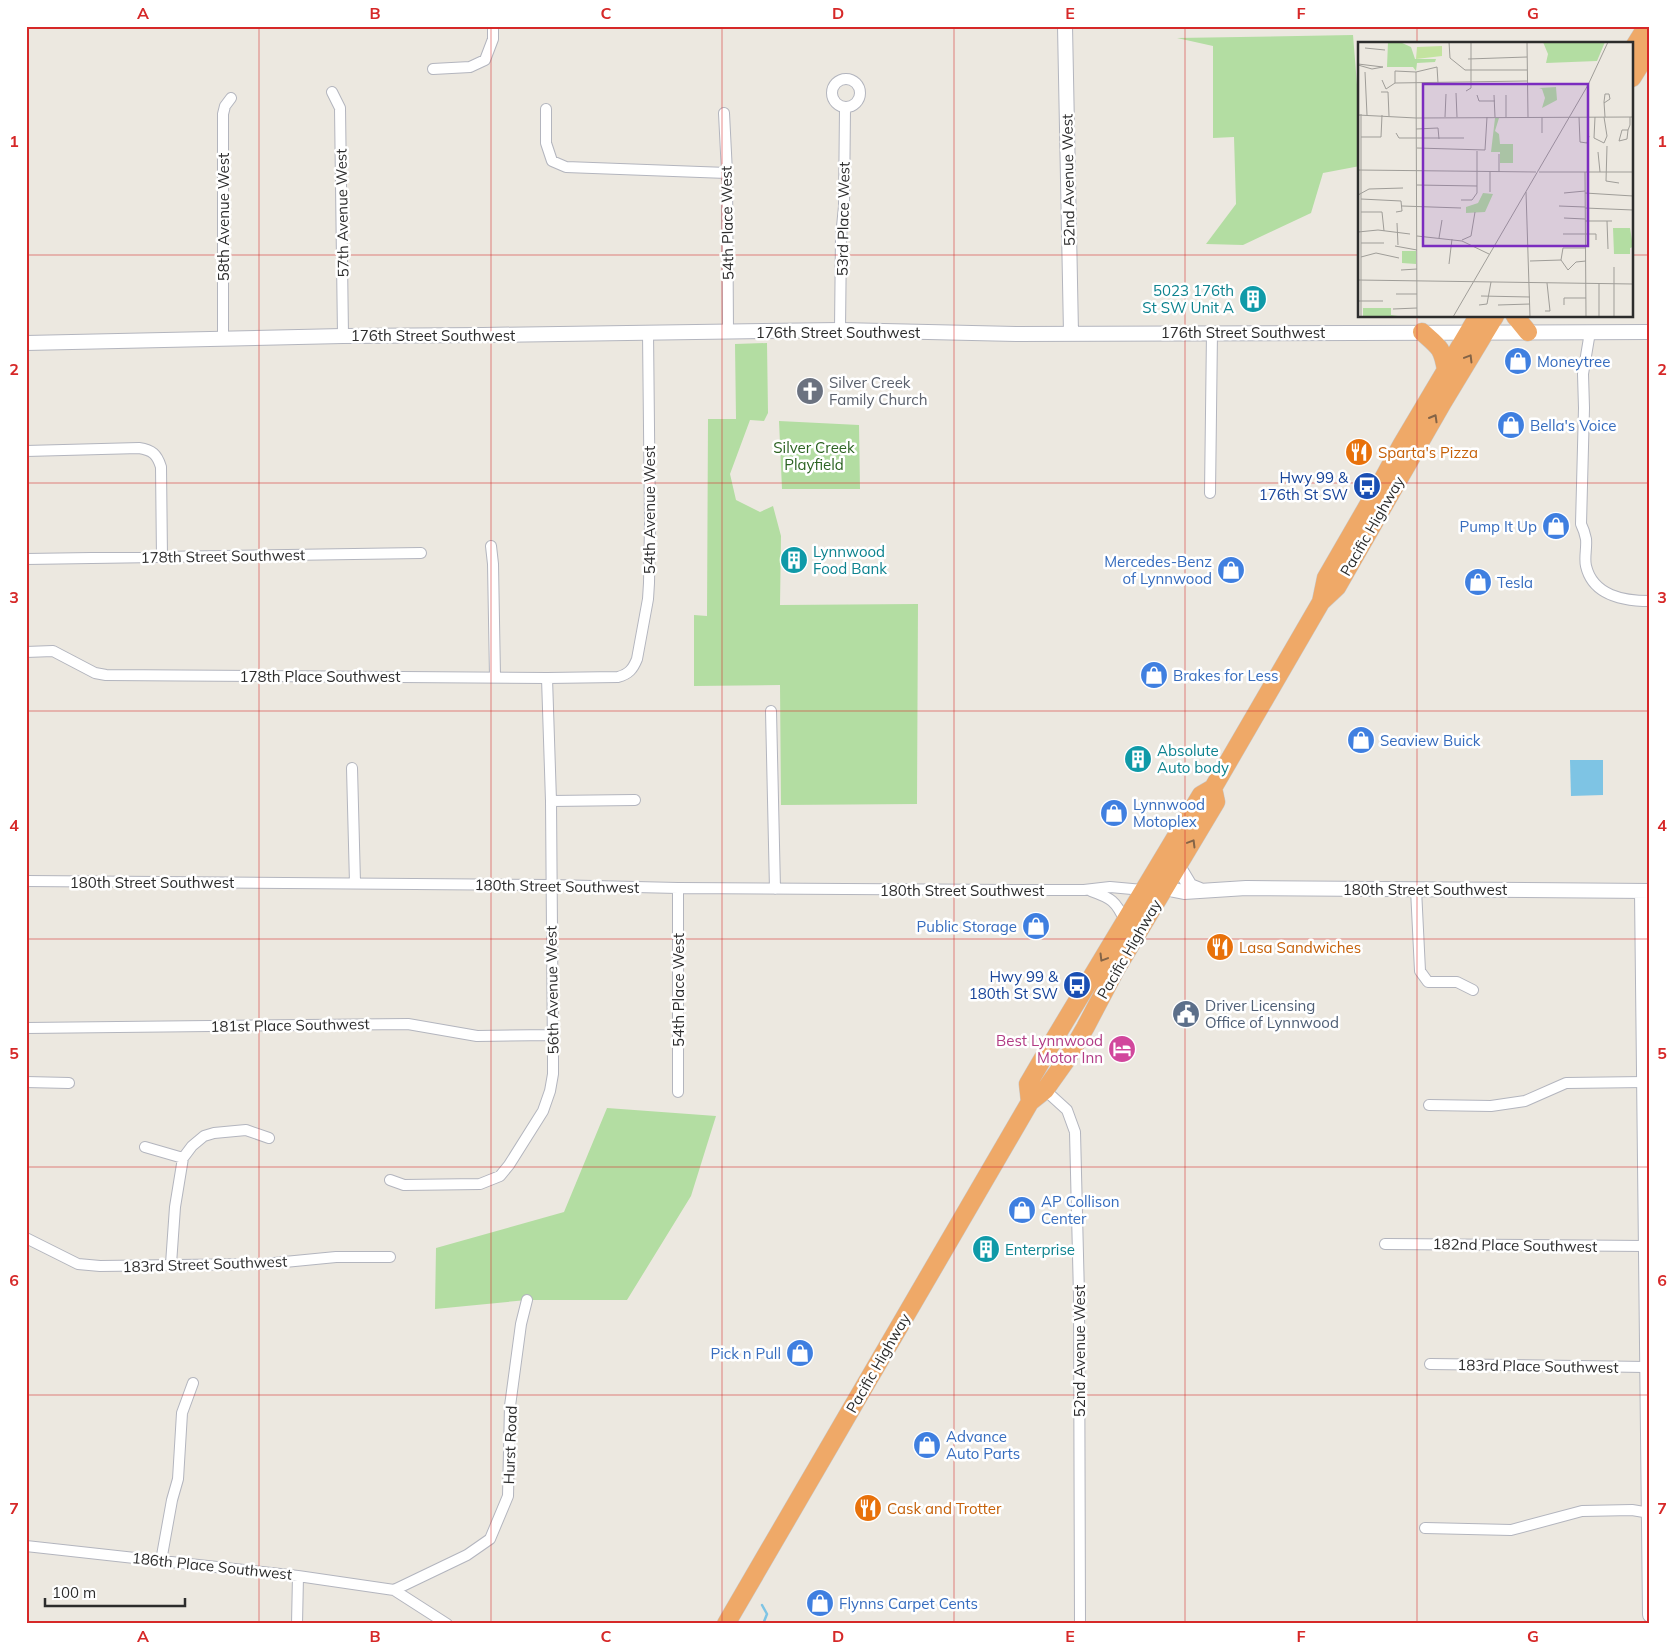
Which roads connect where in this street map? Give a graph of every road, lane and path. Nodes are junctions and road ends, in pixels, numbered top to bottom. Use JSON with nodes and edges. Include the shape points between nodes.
{"nodes":[{"id":1,"x":493,"y":26,"type":"edge"},
{"id":2,"x":1065,"y":26,"type":"edge"},
{"id":3,"x":1646,"y":26,"type":"edge"},
{"id":4,"x":1634,"y":47,"type":"edge"},
{"id":5,"x":1650,"y":49,"type":"edge"},
{"id":6,"x":433,"y":69,"type":"dead end"},
{"id":7,"x":1634,"y":75,"type":"edge"},
{"id":8,"x":332,"y":92,"type":"dead end"},
{"id":9,"x":231,"y":98,"type":"dead end"},
{"id":10,"x":546,"y":108,"type":"dead end"},
{"id":11,"x":844,"y":108,"type":"dead end"},
{"id":12,"x":724,"y":113,"type":"dead end"},
{"id":13,"x":727,"y":173,"type":"junction"},
{"id":14,"x":1491,"y":318,"type":"edge"},
{"id":15,"x":1517,"y":318,"type":"edge"},
{"id":16,"x":1477,"y":326,"type":"edge"},
{"id":17,"x":840,"y":330,"type":"junction"},
{"id":18,"x":648,"y":332,"type":"junction"},
{"id":19,"x":728,"y":332,"type":"junction"},
{"id":20,"x":1212,"y":332,"type":"junction"},
{"id":21,"x":1422,"y":332,"type":"junction"},
{"id":22,"x":1528,"y":332,"type":"junction"},
{"id":23,"x":1590,"y":332,"type":"junction"},
{"id":24,"x":1650,"y":332,"type":"edge"},
{"id":25,"x":1071,"y":333,"type":"junction"},
{"id":26,"x":343,"y":336,"type":"junction"},
{"id":27,"x":223,"y":338,"type":"junction"},
{"id":28,"x":26,"y":343,"type":"edge"},
{"id":29,"x":1446,"y":370,"type":"junction"},
{"id":30,"x":26,"y":451,"type":"edge"},
{"id":31,"x":1210,"y":493,"type":"dead end"},
{"id":32,"x":1368,"y":506,"type":"junction"},
{"id":33,"x":491,"y":546,"type":"dead end"},
{"id":34,"x":421,"y":553,"type":"dead end"},
{"id":35,"x":162,"y":558,"type":"junction"},
{"id":36,"x":26,"y":559,"type":"edge"},
{"id":37,"x":1350,"y":566,"type":"junction"},
{"id":38,"x":1650,"y":601,"type":"edge"},
{"id":39,"x":1320,"y":602,"type":"junction"},
{"id":40,"x":26,"y":652,"type":"edge"},
{"id":41,"x":495,"y":677,"type":"junction"},
{"id":42,"x":618,"y":677,"type":"joint"},
{"id":43,"x":547,"y":678,"type":"junction"},
{"id":44,"x":771,"y":711,"type":"dead end"},
{"id":45,"x":352,"y":768,"type":"dead end"},
{"id":46,"x":1213,"y":788,"type":"junction"},
{"id":47,"x":635,"y":800,"type":"dead end"},
{"id":48,"x":550,"y":801,"type":"junction"},
{"id":49,"x":1173,"y":841,"type":"junction"},
{"id":50,"x":1178,"y":866,"type":"junction"},
{"id":51,"x":26,"y":881,"type":"edge"},
{"id":52,"x":355,"y":883,"type":"junction"},
{"id":53,"x":550,"y":885,"type":"junction"},
{"id":54,"x":1165,"y":887,"type":"junction"},
{"id":55,"x":678,"y":888,"type":"junction"},
{"id":56,"x":775,"y":889,"type":"junction"},
{"id":57,"x":1416,"y":889,"type":"junction"},
{"id":58,"x":1088,"y":890,"type":"junction"},
{"id":59,"x":1143,"y":890,"type":"junction"},
{"id":60,"x":1200,"y":890,"type":"junction"},
{"id":61,"x":1646,"y":891,"type":"edge"},
{"id":62,"x":1125,"y":921,"type":"junction"},
{"id":63,"x":1120,"y":962,"type":"junction"},
{"id":64,"x":1473,"y":990,"type":"dead end"},
{"id":65,"x":26,"y":1028,"type":"edge"},
{"id":66,"x":552,"y":1035,"type":"junction"},
{"id":67,"x":1046,"y":1054,"type":"junction"},
{"id":68,"x":26,"y":1082,"type":"edge"},
{"id":69,"x":1645,"y":1082,"type":"junction"},
{"id":70,"x":69,"y":1083,"type":"dead end"},
{"id":71,"x":1045,"y":1090,"type":"junction"},
{"id":72,"x":678,"y":1092,"type":"dead end"},
{"id":73,"x":1030,"y":1102,"type":"junction"},
{"id":74,"x":1429,"y":1105,"type":"dead end"},
{"id":75,"x":1648,"y":1109,"type":"edge"},
{"id":76,"x":269,"y":1138,"type":"dead end"},
{"id":77,"x":144,"y":1147,"type":"dead end"},
{"id":78,"x":183,"y":1158,"type":"junction"},
{"id":79,"x":390,"y":1180,"type":"dead end"},
{"id":80,"x":26,"y":1238,"type":"edge"},
{"id":81,"x":1385,"y":1244,"type":"dead end"},
{"id":82,"x":1647,"y":1255,"type":"edge"},
{"id":83,"x":390,"y":1257,"type":"dead end"},
{"id":84,"x":172,"y":1264,"type":"junction"},
{"id":85,"x":527,"y":1300,"type":"dead end"},
{"id":86,"x":1430,"y":1364,"type":"dead end"},
{"id":87,"x":1646,"y":1366,"type":"junction"},
{"id":88,"x":193,"y":1383,"type":"dead end"},
{"id":89,"x":1648,"y":1392,"type":"edge"},
{"id":90,"x":1649,"y":1513,"type":"edge"},
{"id":91,"x":1425,"y":1528,"type":"dead end"},
{"id":92,"x":26,"y":1546,"type":"edge"},
{"id":93,"x":161,"y":1561,"type":"junction"},
{"id":94,"x":298,"y":1576,"type":"junction"},
{"id":95,"x":394,"y":1590,"type":"junction"},
{"id":96,"x":1650,"y":1615,"type":"edge"},
{"id":97,"x":440,"y":1622,"type":"edge"},
{"id":98,"x":297,"y":1624,"type":"edge"},
{"id":99,"x":726,"y":1624,"type":"edge"},
{"id":100,"x":1080,"y":1624,"type":"edge"}],
"edges":[{"from":1,"to":6,"type":"street","via":[[493,39],[485,60],[470,68]]},
{"from":2,"to":25,"type":"street","name":"52nd Avenue West"},
{"from":3,"to":4,"type":"highway"},
{"from":5,"to":7,"type":"highway"},
{"from":8,"to":26,"type":"street","name":"57th Avenue West","via":[[340,108]]},
{"from":9,"to":27,"type":"street","name":"58th Avenue West","via":[[223,114]]},
{"from":10,"to":13,"type":"street","via":[[546,143],[552,160],[566,167]]},
{"from":11,"to":17,"type":"street","name":"53rd Place West"},
{"from":12,"to":13,"type":"street","name":"54th Place West"},
{"from":13,"to":19,"type":"street","name":"54th Place West"},
{"from":14,"to":16,"type":"highway","name":"Pacific Highway"},
{"from":15,"to":22,"type":"highway"},
{"from":16,"to":21,"type":"street","name":"176th Street Southwest"},
{"from":16,"to":22,"type":"street","name":"176th Street Southwest"},
{"from":16,"to":29,"type":"highway","name":"Pacific Highway"},
{"from":37,"to":16,"type":"highway","name":"Pacific Highway","one_way":true,"via":[[1443,402]]},
{"from":17,"to":19,"type":"street","name":"176th Street Southwest"},
{"from":17,"to":25,"type":"street","name":"176th Street Southwest"},
{"from":18,"to":19,"type":"street","name":"176th Street Southwest"},
{"from":18,"to":26,"type":"street","name":"176th Street Southwest"},
{"from":18,"to":42,"type":"street","name":"54th Avenue West","via":[[648,599],[634,666],[628,674]]},
{"from":20,"to":21,"type":"street","name":"176th Street Southwest"},
{"from":20,"to":25,"type":"street","name":"176th Street Southwest"},
{"from":20,"to":31,"type":"street"},
{"from":21,"to":29,"type":"highway","via":[[1440,348]]},
{"from":22,"to":23,"type":"street","name":"176th Street Southwest"},
{"from":23,"to":24,"type":"street","name":"176th Street Southwest"},
{"from":23,"to":38,"type":"street","via":[[1583,374],[1581,524],[1586,537],[1586,566],[1596,586],[1612,597]]},
{"from":26,"to":27,"type":"street","name":"176th Street Southwest"},
{"from":27,"to":28,"type":"street","name":"176th Street Southwest"},
{"from":29,"to":32,"type":"highway","name":"Pacific Highway"},
{"from":30,"to":35,"type":"street","via":[[138,448],[156,454],[161,467]]},
{"from":32,"to":37,"type":"highway","via":[[1366,522],[1350,552]]},
{"from":32,"to":39,"type":"highway","name":"Pacific Highway","via":[[1326,578]]},
{"from":33,"to":41,"type":"street"},
{"from":34,"to":35,"type":"street","name":"178th Street Southwest"},
{"from":35,"to":36,"type":"street","name":"178th Street Southwest"},
{"from":37,"to":39,"type":"highway","name":"Pacific Highway","via":[[1337,587]]},
{"from":39,"to":46,"type":"highway","name":"Pacific Highway"},
{"from":40,"to":41,"type":"street","name":"178th Place Southwest","via":[[53,652],[95,673],[106,675]]},
{"from":41,"to":43,"type":"street","name":"178th Place Southwest"},
{"from":42,"to":43,"type":"street","name":"178th Place Southwest"},
{"from":43,"to":48,"type":"street","name":"56th Avenue West"},
{"from":44,"to":56,"type":"street"},
{"from":45,"to":52,"type":"street"},
{"from":46,"to":49,"type":"highway","name":"Pacific Highway","via":[[1200,795]]},
{"from":50,"to":46,"type":"highway","name":"Pacific Highway","one_way":true,"via":[[1216,802]]},
{"from":47,"to":48,"type":"street"},
{"from":48,"to":53,"type":"street","name":"56th Avenue West"},
{"from":49,"to":54,"type":"highway","via":[[1170,861],[1162,878]]},
{"from":49,"to":59,"type":"highway","name":"Pacific Highway"},
{"from":50,"to":54,"type":"highway","name":"Pacific Highway"},
{"from":50,"to":60,"type":"street","via":[[1186,882]]},
{"from":51,"to":52,"type":"street","name":"180th Street Southwest"},
{"from":52,"to":53,"type":"street","name":"180th Street Southwest"},
{"from":53,"to":55,"type":"street","name":"180th Street Southwest"},
{"from":53,"to":66,"type":"street","name":"56th Avenue West"},
{"from":54,"to":60,"type":"street","name":"180th Street Southwest","via":[[1179,892]]},
{"from":54,"to":63,"type":"highway","name":"Pacific Highway"},
{"from":55,"to":56,"type":"street","name":"180th Street Southwest"},
{"from":55,"to":72,"type":"street","name":"54th Place West"},
{"from":56,"to":58,"type":"street","name":"180th Street Southwest"},
{"from":57,"to":60,"type":"street","name":"180th Street Southwest"},
{"from":57,"to":61,"type":"street","name":"180th Street Southwest"},
{"from":57,"to":64,"type":"street","via":[[1420,971],[1428,982],[1457,982]]},
{"from":58,"to":59,"type":"street","name":"180th Street Southwest","via":[[1110,887]]},
{"from":58,"to":62,"type":"street","via":[[1117,904]]},
{"from":59,"to":62,"type":"highway","name":"Pacific Highway"},
{"from":59,"to":63,"type":"highway","via":[[1143,903],[1126,936]]},
{"from":61,"to":69,"type":"street"},
{"from":62,"to":67,"type":"highway","name":"Pacific Highway","one_way":true},
{"from":63,"to":71,"type":"highway","name":"Pacific Highway","via":[[1078,1040]]},
{"from":65,"to":66,"type":"street","name":"181st Place Southwest","via":[[408,1024],[477,1036]]},
{"from":66,"to":79,"type":"street","name":"56th Avenue West","via":[[552,1074],[546,1103],[500,1176],[480,1184],[404,1185]]},
{"from":67,"to":71,"type":"highway"},
{"from":67,"to":73,"type":"highway","name":"Pacific Highway","via":[[1028,1084]]},
{"from":68,"to":70,"type":"street"},
{"from":69,"to":74,"type":"street","via":[[1566,1083],[1525,1101],[1491,1106]]},
{"from":69,"to":75,"type":"street"},
{"from":71,"to":73,"type":"highway","name":"Pacific Highway"},
{"from":71,"to":100,"type":"street","name":"52nd Avenue West","via":[[1067,1110],[1076,1132]]},
{"from":73,"to":99,"type":"highway","name":"Pacific Highway"},
{"from":75,"to":82,"type":"street"},
{"from":76,"to":78,"type":"street","via":[[246,1130],[214,1133],[204,1136]]},
{"from":77,"to":78,"type":"street"},
{"from":78,"to":84,"type":"street","via":[[175,1207]]},
{"from":80,"to":84,"type":"street","name":"183rd Street Southwest","via":[[78,1264]]},
{"from":81,"to":82,"type":"street","name":"182nd Place Southwest"},
{"from":82,"to":87,"type":"street"},
{"from":83,"to":84,"type":"street","name":"183rd Street Southwest","via":[[336,1257],[264,1264]]},
{"from":85,"to":95,"type":"street","name":"Hurst Road","via":[[510,1406],[508,1496],[490,1539],[467,1555]]},
{"from":86,"to":87,"type":"street","name":"183rd Place Southwest"},
{"from":87,"to":89,"type":"street"},
{"from":88,"to":93,"type":"street","via":[[182,1413],[178,1479]]},
{"from":89,"to":90,"type":"street"},
{"from":90,"to":91,"type":"street","via":[[1582,1511],[1511,1530]]},
{"from":90,"to":96,"type":"street"},
{"from":92,"to":93,"type":"street","name":"186th Place Southwest"},
{"from":93,"to":94,"type":"street","name":"186th Place Southwest"},
{"from":94,"to":95,"type":"street","name":"186th Place Southwest"},
{"from":94,"to":98,"type":"street"},
{"from":95,"to":97,"type":"street","name":"186th Place Southwest"}]}
